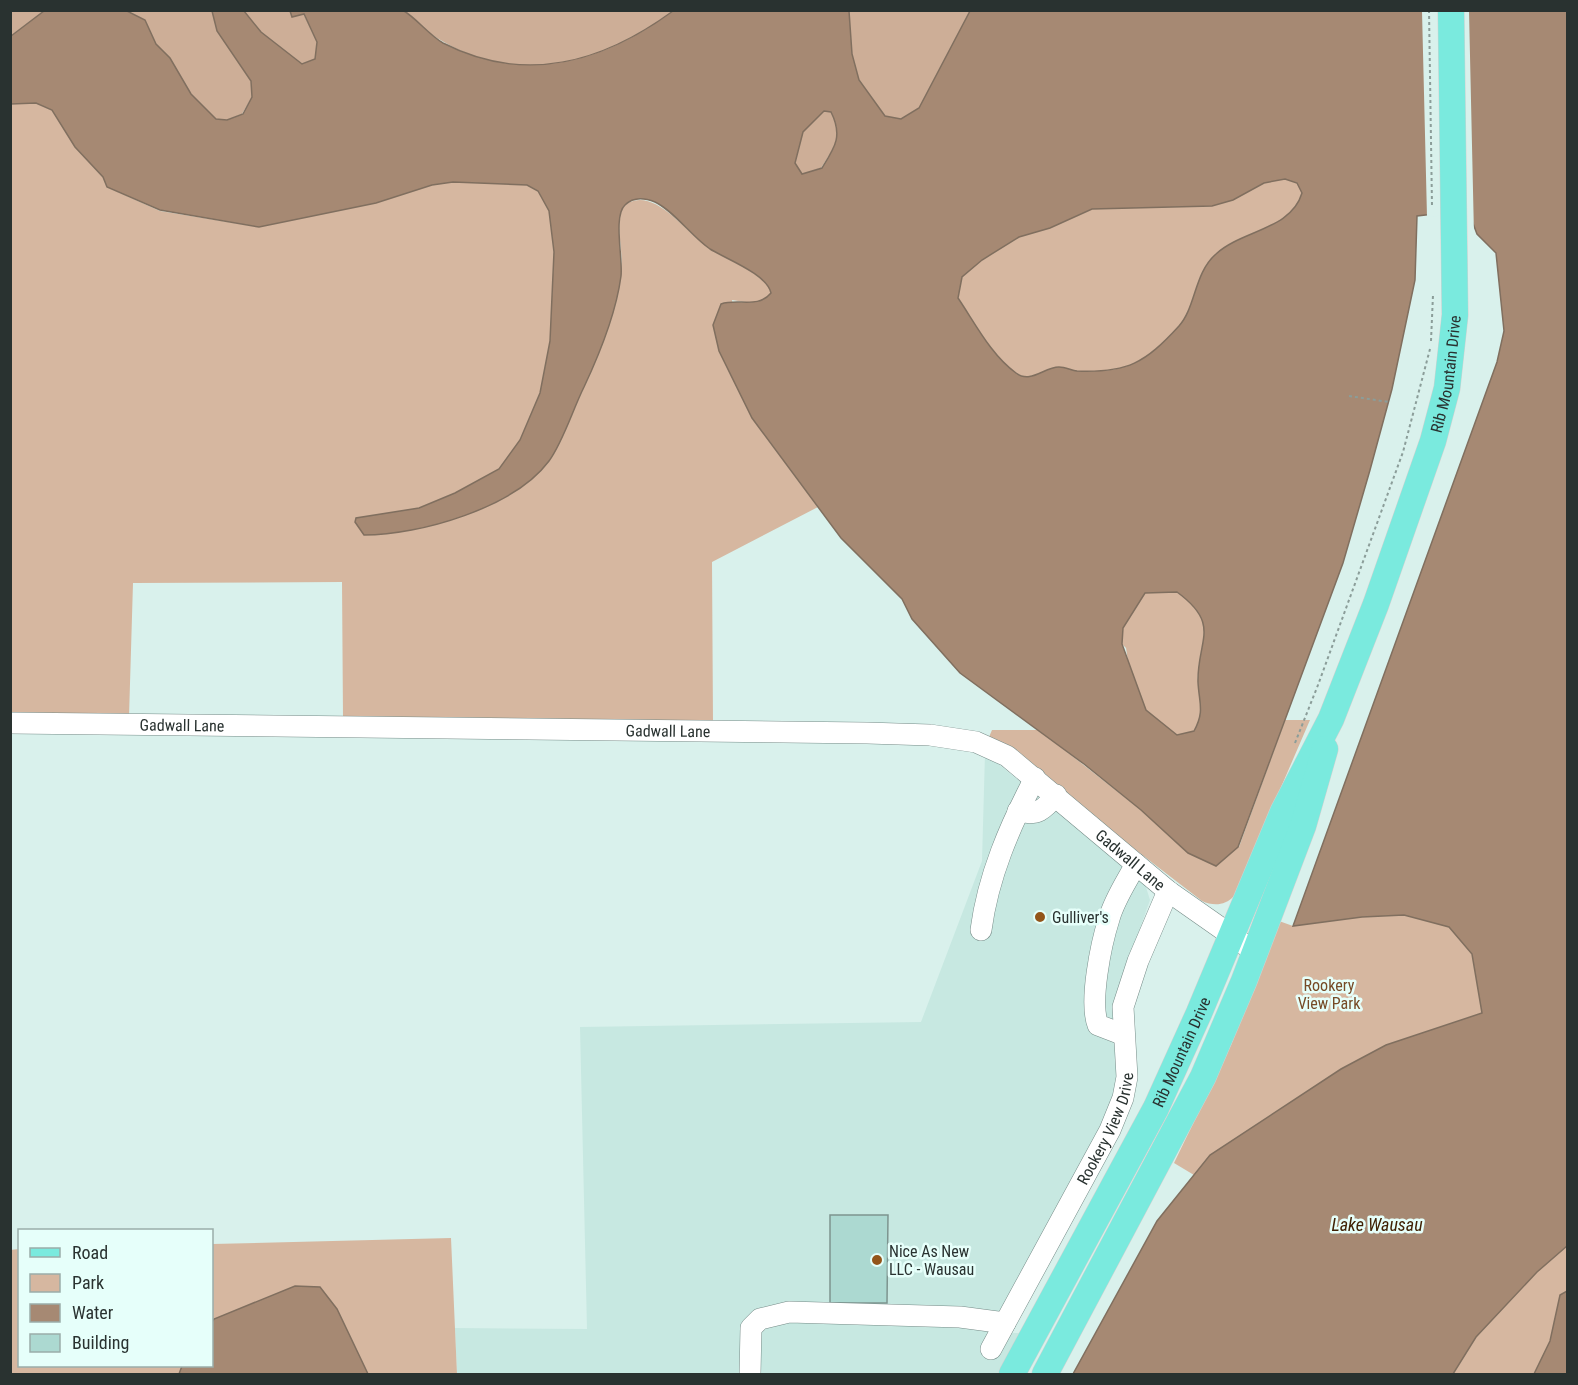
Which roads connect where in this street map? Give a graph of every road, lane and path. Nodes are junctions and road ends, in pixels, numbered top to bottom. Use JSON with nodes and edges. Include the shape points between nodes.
{"nodes":[{"id":1,"x":1429,"y":10,"type":"edge"},
{"id":2,"x":1451,"y":10,"type":"edge"},
{"id":3,"x":1432,"y":212,"type":"dead end"},
{"id":4,"x":1434,"y":287,"type":"dead end"},
{"id":5,"x":1349,"y":396,"type":"dead end"},
{"id":6,"x":1389,"y":402,"type":"dead end"},
{"id":7,"x":1331,"y":719,"type":"junction"},
{"id":8,"x":10,"y":723,"type":"edge"},
{"id":9,"x":1291,"y":751,"type":"dead end"},
{"id":10,"x":1035,"y":778,"type":"junction"},
{"id":11,"x":1056,"y":795,"type":"junction"},
{"id":12,"x":1018,"y":811,"type":"junction"},
{"id":13,"x":1136,"y":864,"type":"junction"},
{"id":14,"x":1168,"y":891,"type":"junction"},
{"id":15,"x":981,"y":930,"type":"dead end"},
{"id":16,"x":1231,"y":936,"type":"junction"},
{"id":17,"x":1255,"y":952,"type":"junction"},
{"id":18,"x":1124,"y":1035,"type":"junction"},
{"id":19,"x":1005,"y":1323,"type":"junction"},
{"id":20,"x":991,"y":1349,"type":"dead end"},
{"id":21,"x":750,"y":1374,"type":"edge"},
{"id":22,"x":1012,"y":1374,"type":"edge"},
{"id":23,"x":1044,"y":1374,"type":"edge"}],
"edges":[{"from":1,"to":3,"type":"path"},
{"from":2,"to":7,"type":"main road","name":"Rib Mountain Drive","via":[[1454,338],[1440,420]]},
{"from":4,"to":9,"type":"path","via":[[1430,348],[1412,424]]},
{"from":5,"to":6,"type":"path"},
{"from":7,"to":16,"type":"main road","name":"Rib Mountain Drive","via":[[1283,812]]},
{"from":7,"to":17,"type":"main road","name":"Rib Mountain Drive","via":[[1316,791]]},
{"from":8,"to":10,"type":"street","name":"Gadwall Lane","via":[[930,735],[985,745]]},
{"from":10,"to":11,"type":"street","name":"Gadwall Lane"},
{"from":10,"to":12,"type":"street"},
{"from":11,"to":12,"type":"street","via":[[1043,811]]},
{"from":11,"to":13,"type":"street","name":"Gadwall Lane"},
{"from":12,"to":15,"type":"street","via":[[985,899]]},
{"from":13,"to":14,"type":"street","name":"Gadwall Lane"},
{"from":13,"to":18,"type":"street","via":[[1109,917],[1094,1016],[1098,1026]]},
{"from":14,"to":16,"type":"street","name":"Gadwall Lane"},
{"from":14,"to":18,"type":"street","name":"Rookery View Drive","via":[[1123,1007]]},
{"from":16,"to":17,"type":"street","name":"Gadwall Lane"},
{"from":16,"to":22,"type":"main road","name":"Rib Mountain Drive","via":[[1156,1108]]},
{"from":17,"to":23,"type":"main road","name":"Rib Mountain Drive","via":[[1203,1077]]},
{"from":18,"to":19,"type":"street","name":"Rookery View Drive","via":[[1123,1098],[1110,1130]]},
{"from":19,"to":20,"type":"street","name":"Rookery View Drive"},
{"from":19,"to":21,"type":"street","via":[[960,1317],[808,1312],[772,1315],[751,1328]]}]}
